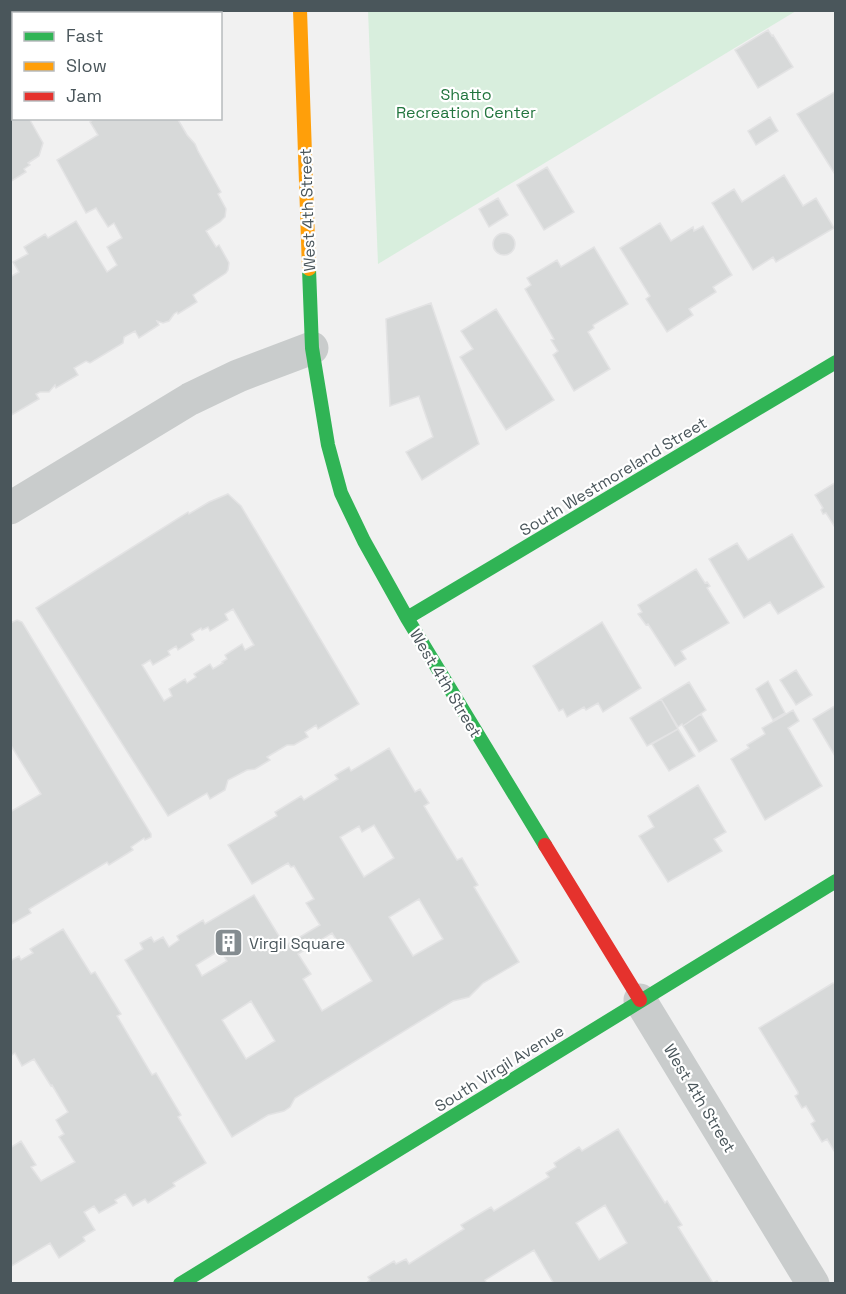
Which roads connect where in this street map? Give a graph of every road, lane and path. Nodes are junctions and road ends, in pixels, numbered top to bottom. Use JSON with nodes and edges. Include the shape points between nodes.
{"nodes":[{"id":1,"x":300,"y":10,"type":"edge"},
{"id":2,"x":312,"y":348,"type":"junction"},
{"id":3,"x":836,"y":362,"type":"edge"},
{"id":4,"x":10,"y":508,"type":"edge"},
{"id":5,"x":407,"y":618,"type":"junction"},
{"id":6,"x":836,"y":881,"type":"edge"},
{"id":7,"x":640,"y":1000,"type":"junction"},
{"id":8,"x":180,"y":1284,"type":"edge"},
{"id":9,"x":813,"y":1284,"type":"edge"}],
"edges":[{"from":1,"to":2,"type":"street","name":"West 4th Street"},
{"from":2,"to":4,"type":"street","via":[[190,399]]},
{"from":2,"to":5,"type":"street","name":"West 4th Street","via":[[328,444],[341,493]]},
{"from":3,"to":5,"type":"street","name":"South Westmoreland Street"},
{"from":5,"to":7,"type":"street","name":"West 4th Street"},
{"from":6,"to":7,"type":"street","name":"South Virgil Avenue"},
{"from":7,"to":8,"type":"street","name":"South Virgil Avenue"},
{"from":7,"to":9,"type":"street","name":"West 4th Street"}]}
